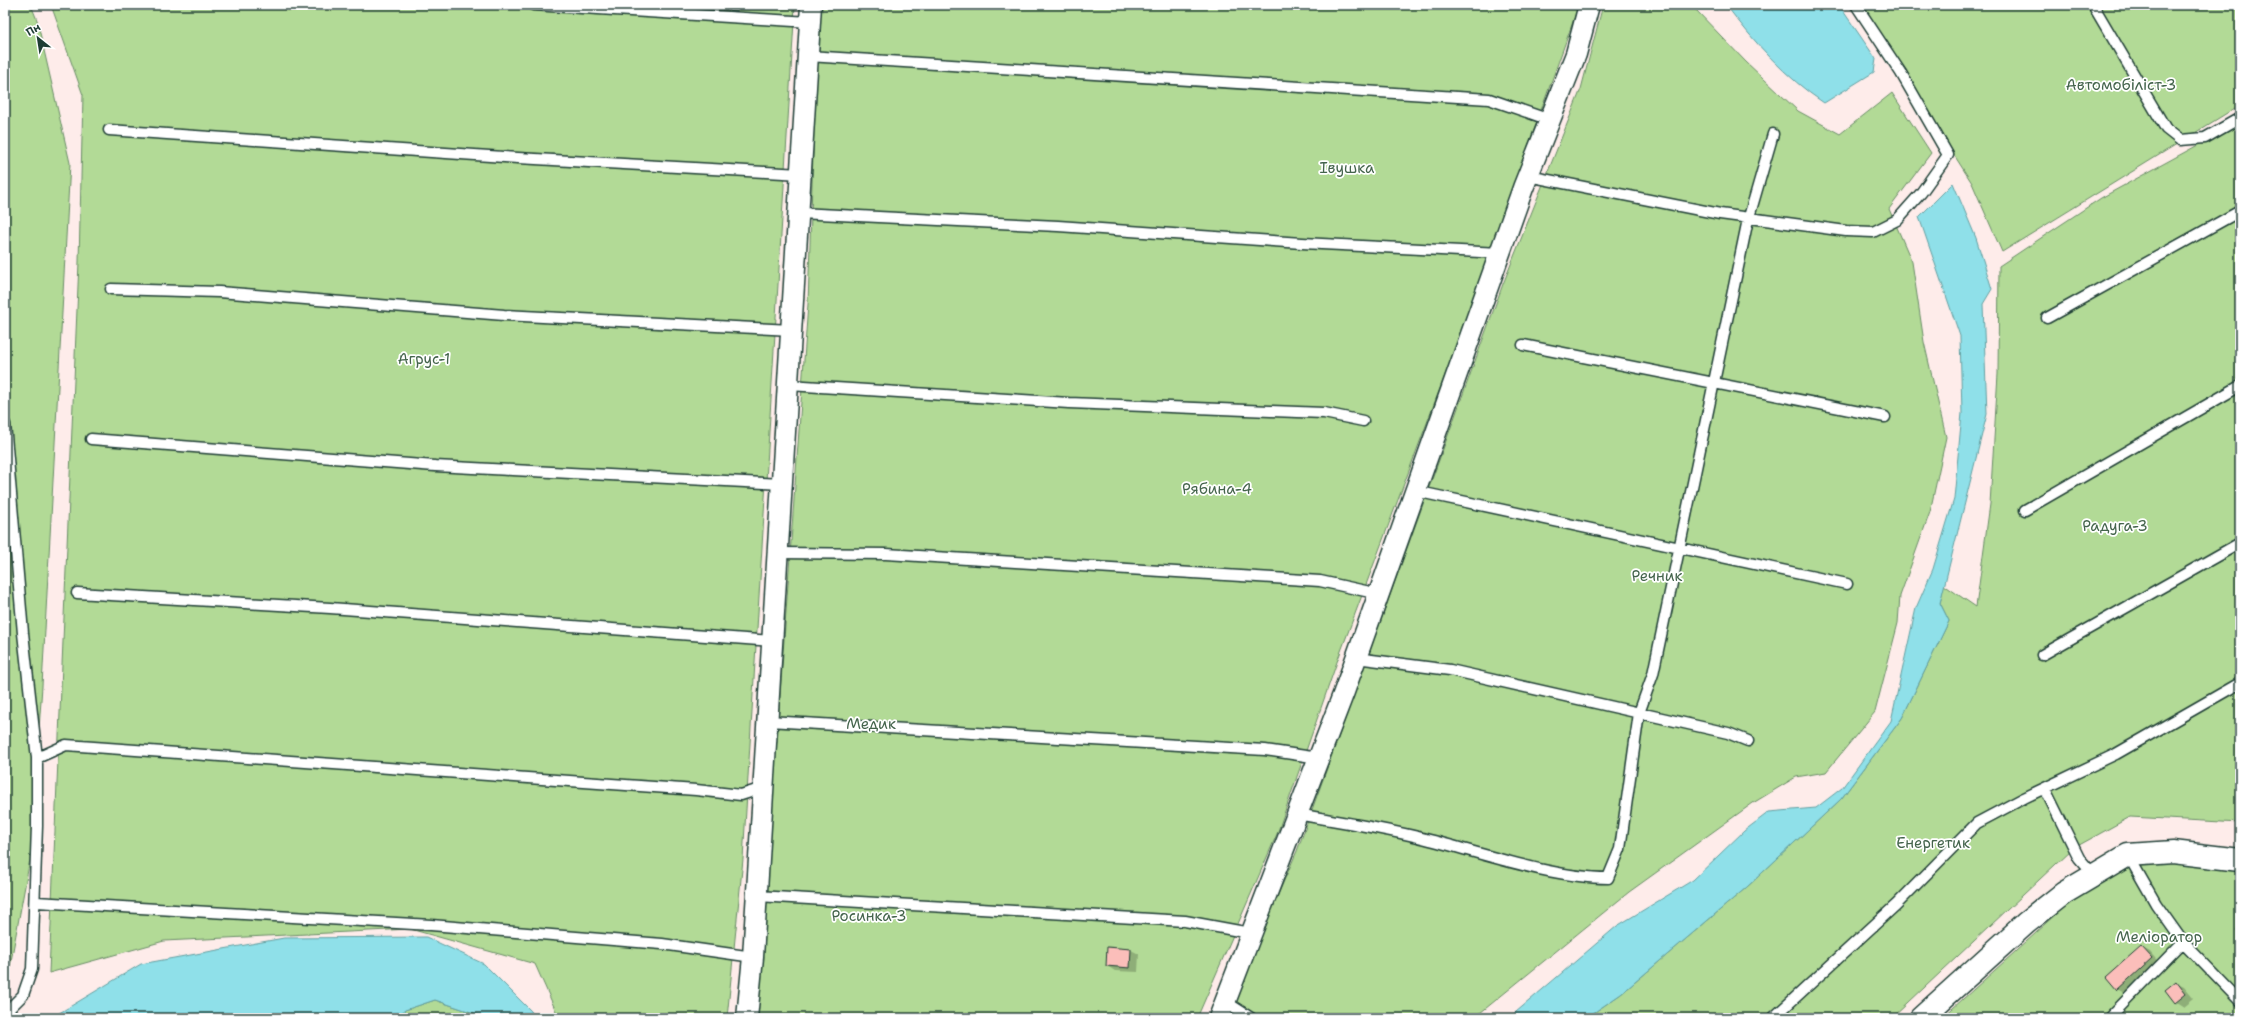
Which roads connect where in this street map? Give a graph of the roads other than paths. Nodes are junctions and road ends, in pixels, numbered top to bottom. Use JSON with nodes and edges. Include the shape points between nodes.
{"nodes":[{"id":1,"x":533,"y":5,"type":"edge"},
{"id":2,"x":1589,"y":5,"type":"edge"},
{"id":3,"x":1856,"y":5,"type":"edge"},
{"id":4,"x":2093,"y":5,"type":"edge"},
{"id":5,"x":810,"y":13,"type":"edge"},
{"id":6,"x":808,"y":56,"type":"junction"},
{"id":7,"x":2240,"y":118,"type":"edge"},
{"id":8,"x":1550,"y":120,"type":"junction"},
{"id":9,"x":110,"y":130,"type":"dead end"},
{"id":10,"x":1773,"y":134,"type":"dead end"},
{"id":11,"x":801,"y":174,"type":"junction"},
{"id":12,"x":1528,"y":176,"type":"junction"},
{"id":13,"x":2240,"y":211,"type":"edge"},
{"id":14,"x":799,"y":213,"type":"junction"},
{"id":15,"x":1749,"y":217,"type":"junction"},
{"id":16,"x":1500,"y":253,"type":"junction"},
{"id":17,"x":111,"y":289,"type":"dead end"},
{"id":18,"x":2047,"y":318,"type":"dead end"},
{"id":19,"x":792,"y":330,"type":"junction"},
{"id":20,"x":1523,"y":345,"type":"dead end"},
{"id":21,"x":1714,"y":383,"type":"junction"},
{"id":22,"x":789,"y":384,"type":"junction"},
{"id":23,"x":2240,"y":386,"type":"edge"},
{"id":24,"x":1884,"y":417,"type":"dead end"},
{"id":25,"x":1363,"y":420,"type":"dead end"},
{"id":26,"x":5,"y":424,"type":"edge"},
{"id":27,"x":91,"y":439,"type":"dead end"},
{"id":28,"x":783,"y":484,"type":"junction"},
{"id":29,"x":1415,"y":491,"type":"junction"},
{"id":30,"x":2025,"y":510,"type":"dead end"},
{"id":31,"x":2240,"y":543,"type":"edge"},
{"id":32,"x":1680,"y":548,"type":"junction"},
{"id":33,"x":779,"y":553,"type":"junction"},
{"id":34,"x":1847,"y":584,"type":"dead end"},
{"id":35,"x":77,"y":593,"type":"dead end"},
{"id":36,"x":1379,"y":594,"type":"junction"},
{"id":37,"x":773,"y":641,"type":"junction"},
{"id":38,"x":2042,"y":655,"type":"dead end"},
{"id":39,"x":1356,"y":658,"type":"junction"},
{"id":40,"x":2240,"y":683,"type":"edge"},
{"id":41,"x":1639,"y":713,"type":"junction"},
{"id":42,"x":768,"y":721,"type":"junction"},
{"id":43,"x":1748,"y":741,"type":"dead end"},
{"id":44,"x":37,"y":758,"type":"junction"},
{"id":45,"x":1319,"y":758,"type":"junction"},
{"id":46,"x":764,"y":788,"type":"junction"},
{"id":47,"x":2045,"y":789,"type":"junction"},
{"id":48,"x":1298,"y":814,"type":"junction"},
{"id":49,"x":2128,"y":856,"type":"junction"},
{"id":50,"x":2240,"y":860,"type":"edge"},
{"id":51,"x":2093,"y":874,"type":"junction"},
{"id":52,"x":757,"y":896,"type":"junction"},
{"id":53,"x":36,"y":902,"type":"junction"},
{"id":54,"x":1250,"y":933,"type":"junction"},
{"id":55,"x":2183,"y":942,"type":"junction"},
{"id":56,"x":753,"y":957,"type":"junction"},
{"id":57,"x":2240,"y":1001,"type":"edge"},
{"id":58,"x":1222,"y":1010,"type":"edge"},
{"id":59,"x":5,"y":1013,"type":"edge"},
{"id":60,"x":747,"y":1018,"type":"edge"},
{"id":61,"x":1251,"y":1018,"type":"edge"},
{"id":62,"x":1773,"y":1018,"type":"edge"},
{"id":63,"x":1921,"y":1018,"type":"edge"},
{"id":64,"x":2109,"y":1018,"type":"edge"}],
"edges":[{"from":1,"to":5,"type":"lane"},
{"from":2,"to":8,"type":"street","via":[[1576,54]]},
{"from":3,"to":15,"type":"lane","via":[[1901,73],[1948,155],[1921,193],[1897,220],[1873,232],[1846,231]]},
{"from":4,"to":7,"type":"lane","via":[[2166,129],[2180,140],[2205,138]]},
{"from":5,"to":6,"type":"street"},
{"from":6,"to":8,"type":"lane","via":[[1490,99]]},
{"from":6,"to":11,"type":"street"},
{"from":8,"to":12,"type":"street"},
{"from":9,"to":11,"type":"lane","via":[[526,159]]},
{"from":10,"to":15,"type":"lane"},
{"from":11,"to":14,"type":"street"},
{"from":12,"to":15,"type":"lane","via":[[1720,214]]},
{"from":12,"to":16,"type":"street"},
{"from":13,"to":18,"type":"lane"},
{"from":14,"to":16,"type":"lane"},
{"from":14,"to":19,"type":"street"},
{"from":15,"to":21,"type":"lane"},
{"from":16,"to":29,"type":"street"},
{"from":17,"to":19,"type":"lane","via":[[219,292],[504,314]]},
{"from":19,"to":22,"type":"street"},
{"from":20,"to":21,"type":"lane"},
{"from":21,"to":24,"type":"lane"},
{"from":21,"to":32,"type":"lane"},
{"from":22,"to":25,"type":"lane","via":[[1069,403],[1324,413]]},
{"from":22,"to":28,"type":"street"},
{"from":23,"to":30,"type":"lane"},
{"from":26,"to":44,"type":"lane","via":[[23,633]]},
{"from":27,"to":28,"type":"lane","via":[[435,466],[687,477]]},
{"from":28,"to":33,"type":"street"},
{"from":29,"to":32,"type":"lane"},
{"from":29,"to":36,"type":"street"},
{"from":31,"to":38,"type":"lane"},
{"from":32,"to":34,"type":"lane"},
{"from":32,"to":41,"type":"lane","via":[[1653,674]]},
{"from":33,"to":36,"type":"lane","via":[[886,554],[1320,581]]},
{"from":33,"to":37,"type":"street"},
{"from":35,"to":37,"type":"lane","via":[[330,608]]},
{"from":36,"to":39,"type":"street"},
{"from":37,"to":42,"type":"street"},
{"from":39,"to":41,"type":"lane","via":[[1450,670]]},
{"from":39,"to":45,"type":"street"},
{"from":40,"to":47,"type":"lane","via":[[2116,754]]},
{"from":41,"to":43,"type":"lane","via":[[1728,733]]},
{"from":41,"to":48,"type":"lane","via":[[1620,849],[1608,878],[1586,878],[1552,871],[1424,838]]},
{"from":42,"to":45,"type":"lane","via":[[1265,750]]},
{"from":42,"to":46,"type":"street"},
{"from":44,"to":46,"type":"lane","via":[[66,745],[688,789],[741,795]]},
{"from":44,"to":53,"type":"lane"},
{"from":45,"to":48,"type":"street"},
{"from":46,"to":52,"type":"street"},
{"from":47,"to":51,"type":"lane","via":[[2079,858]]},
{"from":47,"to":62,"type":"lane","via":[[1977,823],[1896,905]]},
{"from":48,"to":54,"type":"street"},
{"from":49,"to":50,"type":"street","via":[[2174,852]]},
{"from":49,"to":51,"type":"street"},
{"from":49,"to":55,"type":"lane","via":[[2156,904]]},
{"from":51,"to":63,"type":"street","via":[[2026,923]]},
{"from":52,"to":54,"type":"lane","via":[[1185,921]]},
{"from":52,"to":56,"type":"street"},
{"from":53,"to":56,"type":"lane","via":[[431,925],[662,944]]},
{"from":53,"to":59,"type":"lane","via":[[32,969],[23,995]]},
{"from":54,"to":58,"type":"street"},
{"from":55,"to":57,"type":"lane"},
{"from":55,"to":64,"type":"lane"},
{"from":56,"to":60,"type":"street"},
{"from":58,"to":61,"type":"lane"}]}
